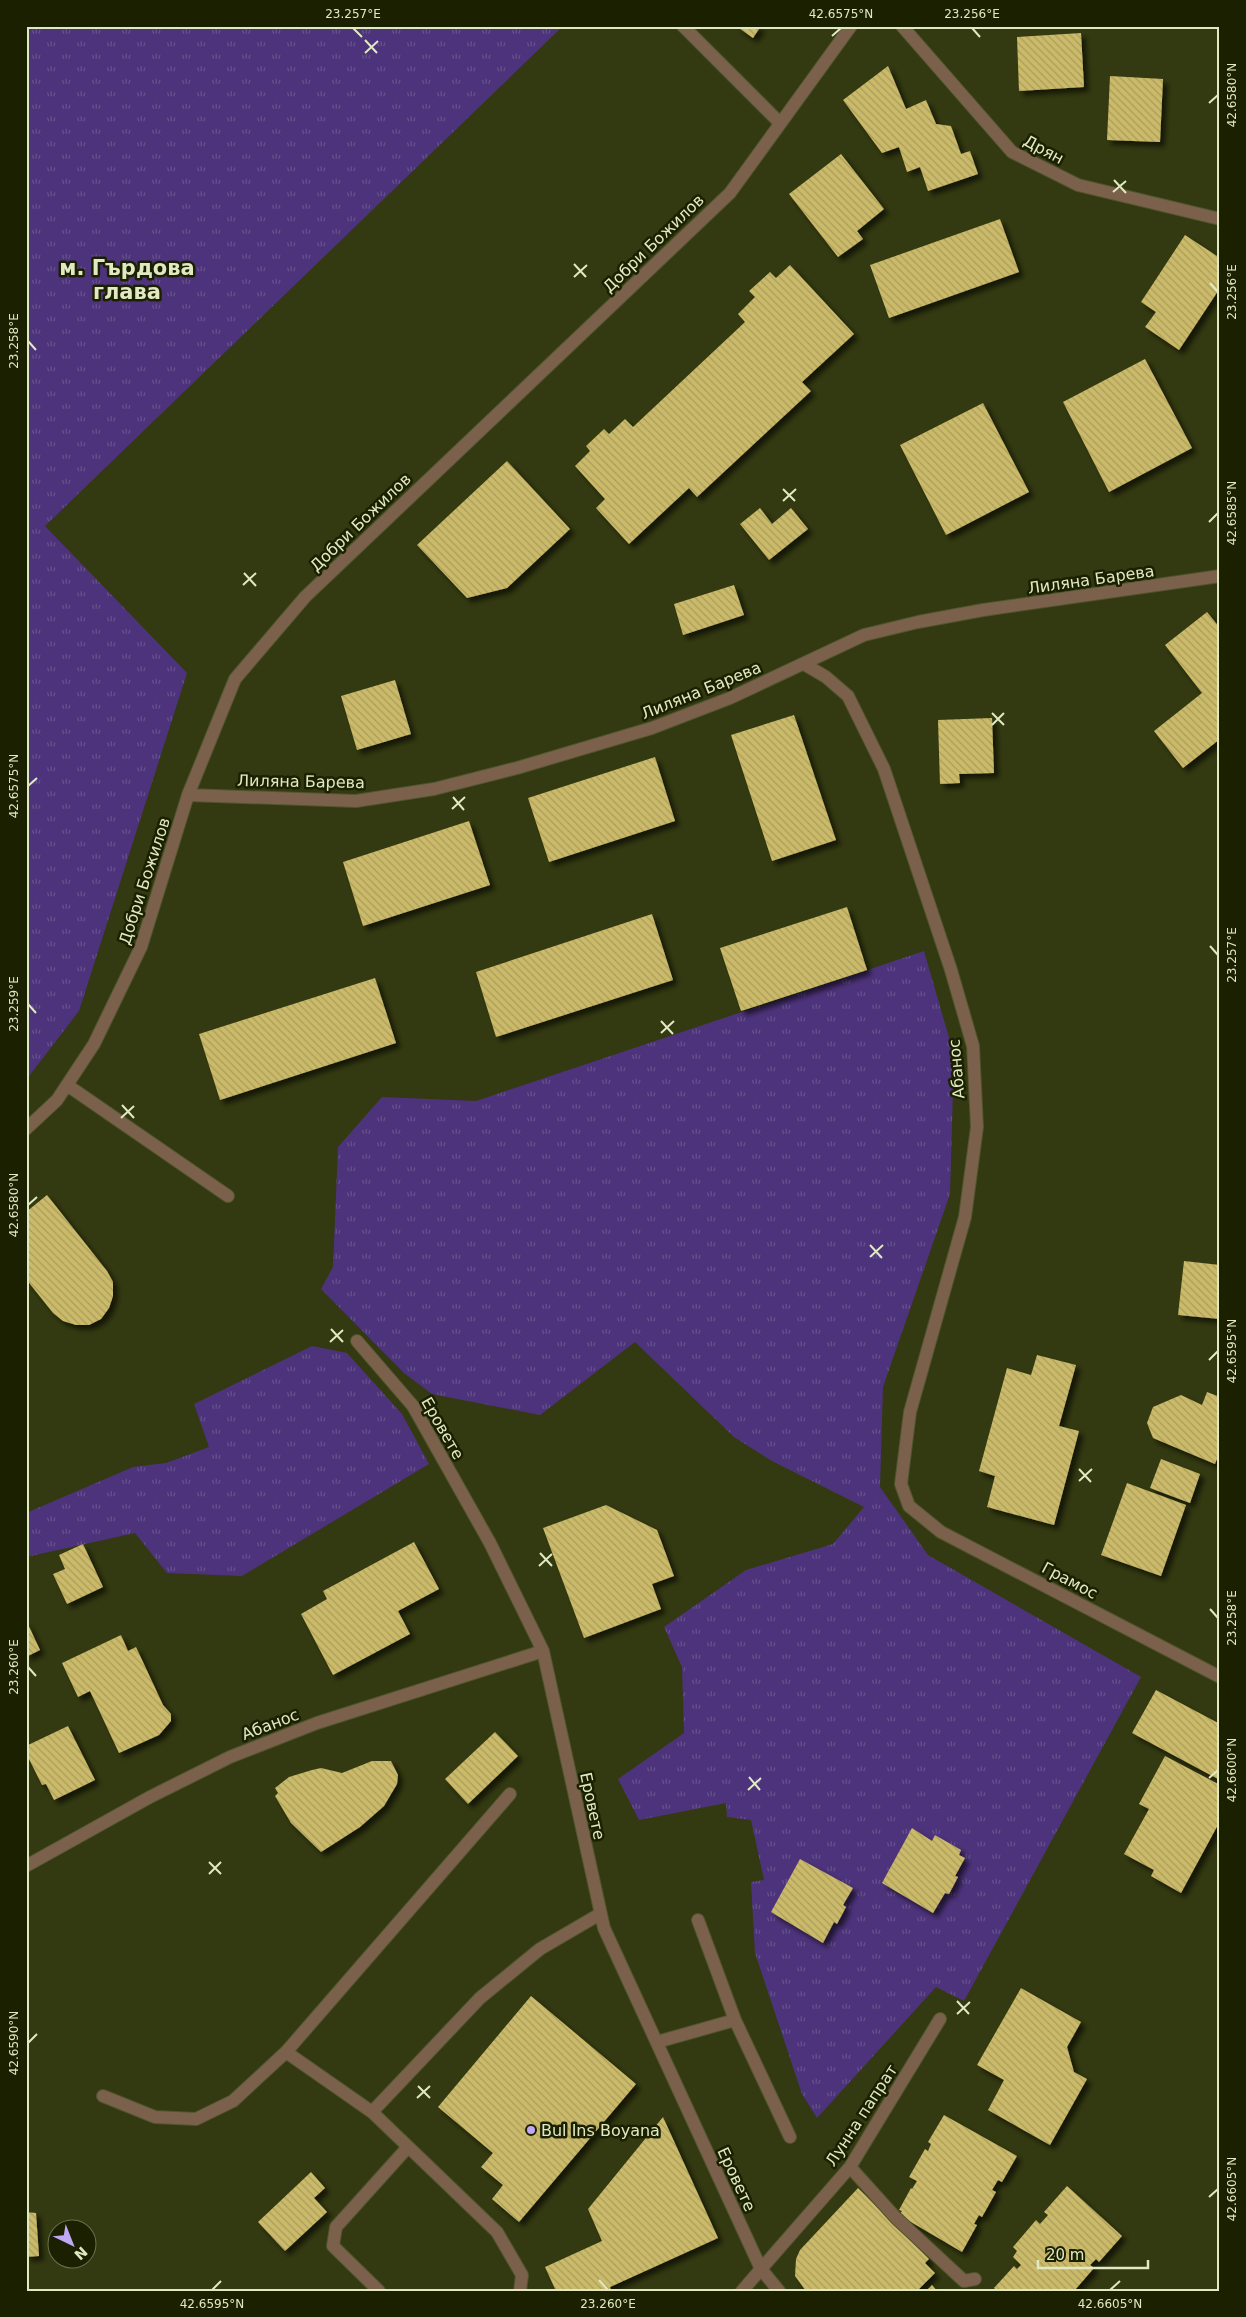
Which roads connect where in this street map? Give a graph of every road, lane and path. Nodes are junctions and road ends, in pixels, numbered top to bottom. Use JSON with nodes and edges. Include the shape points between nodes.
{"nodes":[{"id":1,"x":683,"y":26,"type":"edge"},
{"id":2,"x":850,"y":26,"type":"edge"},
{"id":3,"x":902,"y":26,"type":"edge"},
{"id":4,"x":780,"y":123,"type":"junction"},
{"id":5,"x":1220,"y":219,"type":"edge"},
{"id":6,"x":1220,"y":576,"type":"edge"},
{"id":7,"x":804,"y":664,"type":"junction"},
{"id":8,"x":188,"y":796,"type":"junction"},
{"id":9,"x":67,"y":1085,"type":"junction"},
{"id":10,"x":26,"y":1129,"type":"edge"},
{"id":11,"x":228,"y":1196,"type":"dead end"},
{"id":12,"x":357,"y":1341,"type":"dead end"},
{"id":13,"x":908,"y":1506,"type":"joint"},
{"id":14,"x":543,"y":1651,"type":"junction"},
{"id":15,"x":1220,"y":1677,"type":"edge"},
{"id":16,"x":510,"y":1794,"type":"dead end"},
{"id":17,"x":26,"y":1866,"type":"edge"},
{"id":18,"x":600,"y":1914,"type":"junction"},
{"id":19,"x":698,"y":1920,"type":"dead end"},
{"id":20,"x":940,"y":2019,"type":"dead end"},
{"id":21,"x":735,"y":2020,"type":"junction"},
{"id":22,"x":657,"y":2042,"type":"junction"},
{"id":23,"x":286,"y":2052,"type":"junction"},
{"id":24,"x":103,"y":2096,"type":"dead end"},
{"id":25,"x":372,"y":2112,"type":"junction"},
{"id":26,"x":790,"y":2137,"type":"dead end"},
{"id":27,"x":408,"y":2147,"type":"junction"},
{"id":28,"x":850,"y":2167,"type":"junction"},
{"id":29,"x":761,"y":2269,"type":"junction"},
{"id":30,"x":975,"y":2278,"type":"dead end"},
{"id":31,"x":380,"y":2291,"type":"edge"},
{"id":32,"x":520,"y":2291,"type":"edge"},
{"id":33,"x":742,"y":2291,"type":"edge"},
{"id":34,"x":779,"y":2291,"type":"edge"}],
"edges":[{"from":1,"to":4,"type":"street"},
{"from":2,"to":4,"type":"street","name":"Добри Божилов"},
{"from":3,"to":5,"type":"street","name":"Дрян","via":[[1012,152],[1078,185]]},
{"from":4,"to":8,"type":"street","name":"Добри Божилов","via":[[730,193],[305,597],[235,679]]},
{"from":6,"to":7,"type":"street","name":"Лиляна Барева","via":[[918,622],[864,635]]},
{"from":7,"to":8,"type":"street","name":"Лиляна Барева","via":[[730,698],[652,728],[434,789],[356,800]]},
{"from":7,"to":13,"type":"street","name":"Абанос","via":[[848,696],[884,769],[973,1046],[977,1127],[965,1217],[910,1412],[901,1484]]},
{"from":8,"to":9,"type":"street","name":"Добри Божилов","via":[[141,946],[94,1044]]},
{"from":9,"to":10,"type":"street","name":"Добри Божилов","via":[[57,1100]]},
{"from":9,"to":11,"type":"street"},
{"from":12,"to":14,"type":"street","name":"Еровете","via":[[413,1406],[490,1543]]},
{"from":13,"to":15,"type":"street","name":"Грамос","via":[[940,1532]]},
{"from":14,"to":17,"type":"street","name":"Абанос","via":[[317,1723],[230,1757]]},
{"from":14,"to":18,"type":"street","name":"Еровете"},
{"from":16,"to":23,"type":"street"},
{"from":18,"to":22,"type":"street","name":"Еровете"},
{"from":18,"to":25,"type":"street","via":[[540,1949],[480,1998]]},
{"from":19,"to":21,"type":"street"},
{"from":20,"to":28,"type":"street","name":"Лунна папрат"},
{"from":21,"to":22,"type":"street"},
{"from":21,"to":26,"type":"street"},
{"from":22,"to":29,"type":"street","name":"Еровете"},
{"from":23,"to":24,"type":"street","via":[[233,2101],[196,2119],[155,2117]]},
{"from":23,"to":25,"type":"street"},
{"from":25,"to":27,"type":"street"},
{"from":27,"to":31,"type":"street","via":[[336,2227],[333,2246]]},
{"from":27,"to":32,"type":"street","via":[[497,2232],[522,2275]]},
{"from":28,"to":29,"type":"street","name":"Лунна папрат"},
{"from":28,"to":30,"type":"street","via":[[896,2218],[964,2281]]},
{"from":29,"to":33,"type":"street","name":"Лунна папрат"},
{"from":29,"to":34,"type":"street","name":"Еровете"}]}
